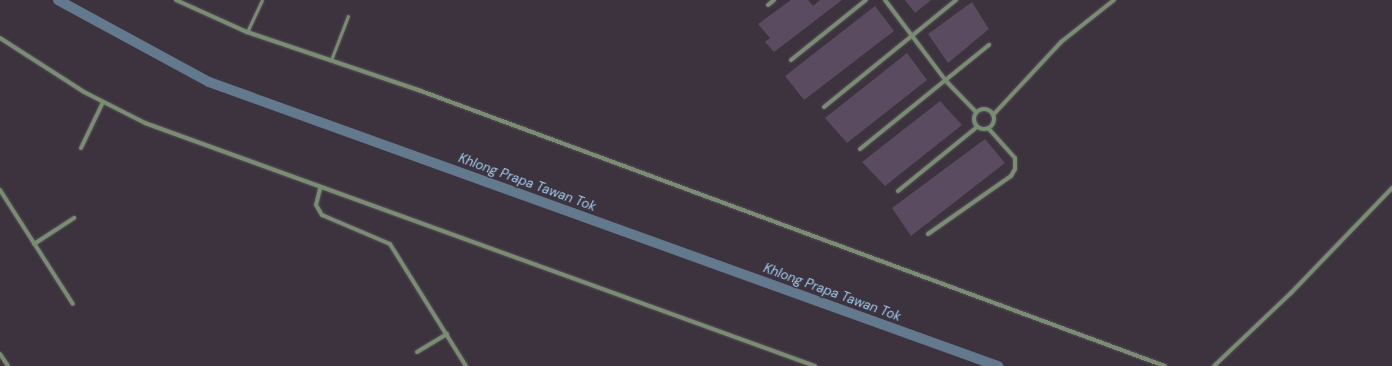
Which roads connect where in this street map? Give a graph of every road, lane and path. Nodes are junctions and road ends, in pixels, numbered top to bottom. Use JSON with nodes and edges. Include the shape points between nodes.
{"nodes":[{"id":1,"x":176,"y":0,"type":"edge"},
{"id":2,"x":262,"y":0,"type":"edge"},
{"id":3,"x":774,"y":0,"type":"edge"},
{"id":4,"x":866,"y":0,"type":"edge"},
{"id":5,"x":885,"y":0,"type":"edge"},
{"id":6,"x":956,"y":0,"type":"edge"},
{"id":7,"x":1114,"y":0,"type":"edge"},
{"id":8,"x":768,"y":5,"type":"dead end"},
{"id":9,"x":348,"y":16,"type":"dead end"},
{"id":10,"x":247,"y":32,"type":"junction"},
{"id":11,"x":911,"y":36,"type":"junction"},
{"id":12,"x":0,"y":38,"type":"edge"},
{"id":13,"x":990,"y":45,"type":"dead end"},
{"id":14,"x":331,"y":60,"type":"junction"},
{"id":15,"x":791,"y":60,"type":"dead end"},
{"id":16,"x":946,"y":81,"type":"junction"},
{"id":17,"x":103,"y":102,"type":"junction"},
{"id":18,"x":824,"y":107,"type":"dead end"},
{"id":19,"x":976,"y":112,"type":"junction"},
{"id":20,"x":993,"y":114,"type":"junction"},
{"id":21,"x":977,"y":127,"type":"junction"},
{"id":22,"x":988,"y":128,"type":"junction"},
{"id":23,"x":81,"y":148,"type":"dead end"},
{"id":24,"x":860,"y":149,"type":"dead end"},
{"id":25,"x":320,"y":188,"type":"junction"},
{"id":26,"x":1392,"y":188,"type":"edge"},
{"id":27,"x":0,"y":190,"type":"edge"},
{"id":28,"x":898,"y":191,"type":"dead end"},
{"id":29,"x":1,"y":196,"type":"edge"},
{"id":30,"x":74,"y":218,"type":"dead end"},
{"id":31,"x":928,"y":234,"type":"dead end"},
{"id":32,"x":34,"y":244,"type":"junction"},
{"id":33,"x":73,"y":304,"type":"dead end"},
{"id":34,"x":447,"y":334,"type":"junction"},
{"id":35,"x":417,"y":352,"type":"dead end"},
{"id":36,"x":0,"y":354,"type":"edge"},
{"id":37,"x":8,"y":366,"type":"edge"},
{"id":38,"x":466,"y":366,"type":"edge"},
{"id":39,"x":815,"y":366,"type":"edge"},
{"id":40,"x":1165,"y":366,"type":"edge"},
{"id":41,"x":1214,"y":366,"type":"edge"}],
"edges":[{"from":1,"to":10,"type":"street"},
{"from":2,"to":10,"type":"lane","via":[[260,9]]},
{"from":3,"to":8,"type":"street"},
{"from":4,"to":15,"type":"street"},
{"from":5,"to":11,"type":"street"},
{"from":6,"to":11,"type":"street"},
{"from":7,"to":20,"type":"street","via":[[1061,42],[1031,78]]},
{"from":9,"to":14,"type":"lane"},
{"from":10,"to":14,"type":"street"},
{"from":11,"to":16,"type":"street"},
{"from":11,"to":18,"type":"street"},
{"from":12,"to":17,"type":"street"},
{"from":13,"to":16,"type":"street"},
{"from":14,"to":40,"type":"street"},
{"from":16,"to":19,"type":"street"},
{"from":16,"to":24,"type":"street"},
{"from":17,"to":23,"type":"street"},
{"from":17,"to":25,"type":"street","via":[[152,126]]},
{"from":19,"to":20,"type":"street","via":[[984,109]]},
{"from":19,"to":21,"type":"street","via":[[974,120]]},
{"from":20,"to":22,"type":"street","via":[[994,122]]},
{"from":21,"to":22,"type":"street"},
{"from":21,"to":28,"type":"street"},
{"from":22,"to":31,"type":"street","via":[[1015,158],[1015,169],[1011,176]]},
{"from":25,"to":34,"type":"street","via":[[316,205],[322,215],[390,244]]},
{"from":25,"to":39,"type":"street"},
{"from":26,"to":41,"type":"street","via":[[1269,314]]},
{"from":27,"to":29,"type":"street"},
{"from":29,"to":32,"type":"street"},
{"from":30,"to":32,"type":"street"},
{"from":32,"to":33,"type":"street"},
{"from":34,"to":35,"type":"street"},
{"from":34,"to":38,"type":"street"},
{"from":36,"to":37,"type":"street"}]}
